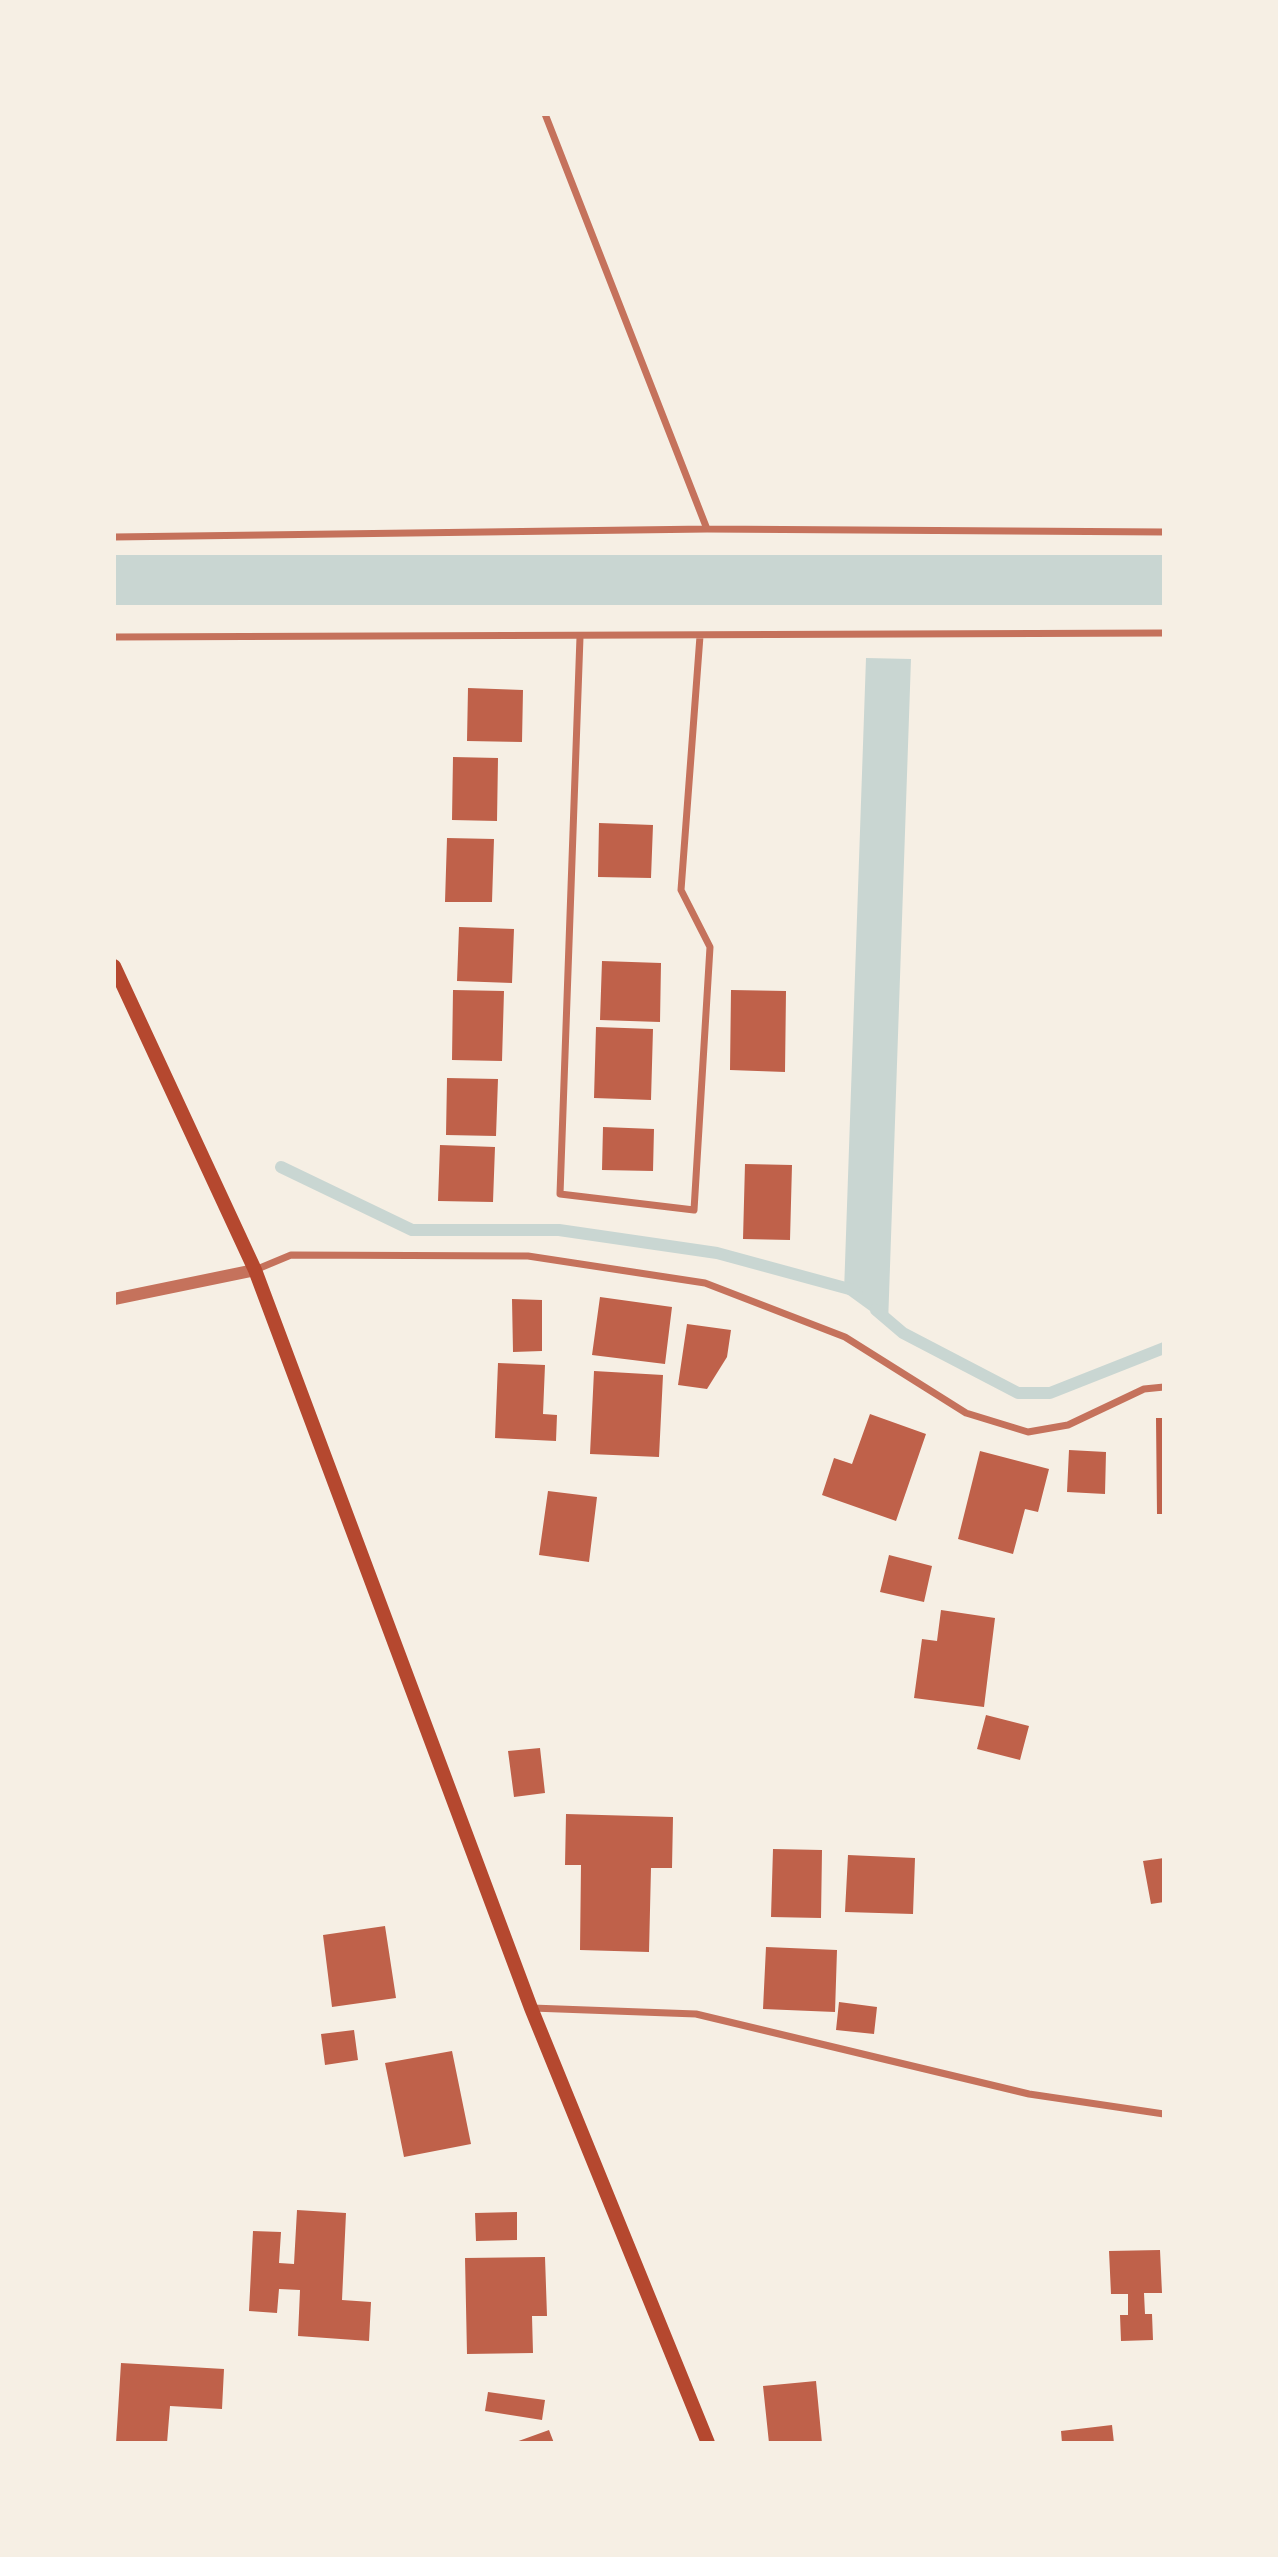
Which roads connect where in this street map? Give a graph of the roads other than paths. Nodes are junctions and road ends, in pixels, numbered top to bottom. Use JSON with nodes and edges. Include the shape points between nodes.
{"nodes":[{"id":1,"x":545,"y":114,"type":"edge"},
{"id":2,"x":707,"y":529,"type":"junction"},
{"id":3,"x":1164,"y":532,"type":"edge"},
{"id":4,"x":114,"y":537,"type":"edge"},
{"id":5,"x":1164,"y":634,"type":"edge"},
{"id":6,"x":700,"y":636,"type":"junction"},
{"id":7,"x":114,"y":637,"type":"edge"},
{"id":8,"x":580,"y":637,"type":"junction"},
{"id":9,"x":114,"y":966,"type":"edge"},
{"id":10,"x":255,"y":1270,"type":"junction"},
{"id":11,"x":114,"y":1299,"type":"edge"},
{"id":12,"x":1164,"y":1387,"type":"edge"},
{"id":13,"x":531,"y":2008,"type":"junction"},
{"id":14,"x":1164,"y":2114,"type":"edge"},
{"id":15,"x":708,"y":2443,"type":"edge"}],
"edges":[{"from":1,"to":2,"type":"street"},
{"from":2,"to":3,"type":"street"},
{"from":2,"to":4,"type":"street"},
{"from":5,"to":6,"type":"street"},
{"from":6,"to":8,"type":"street"},
{"from":6,"to":8,"type":"street","via":[[681,890],[710,947],[694,1210],[560,1194]]},
{"from":7,"to":8,"type":"street"},
{"from":9,"to":10,"type":"main road"},
{"from":10,"to":11,"type":"street"},
{"from":10,"to":12,"type":"street","via":[[291,1255],[528,1256],[705,1283],[845,1337],[966,1413],[1028,1432],[1068,1425],[1144,1389]]},
{"from":10,"to":13,"type":"main road"},
{"from":13,"to":14,"type":"street","via":[[696,2014],[1029,2094]]},
{"from":13,"to":15,"type":"main road"}]}
